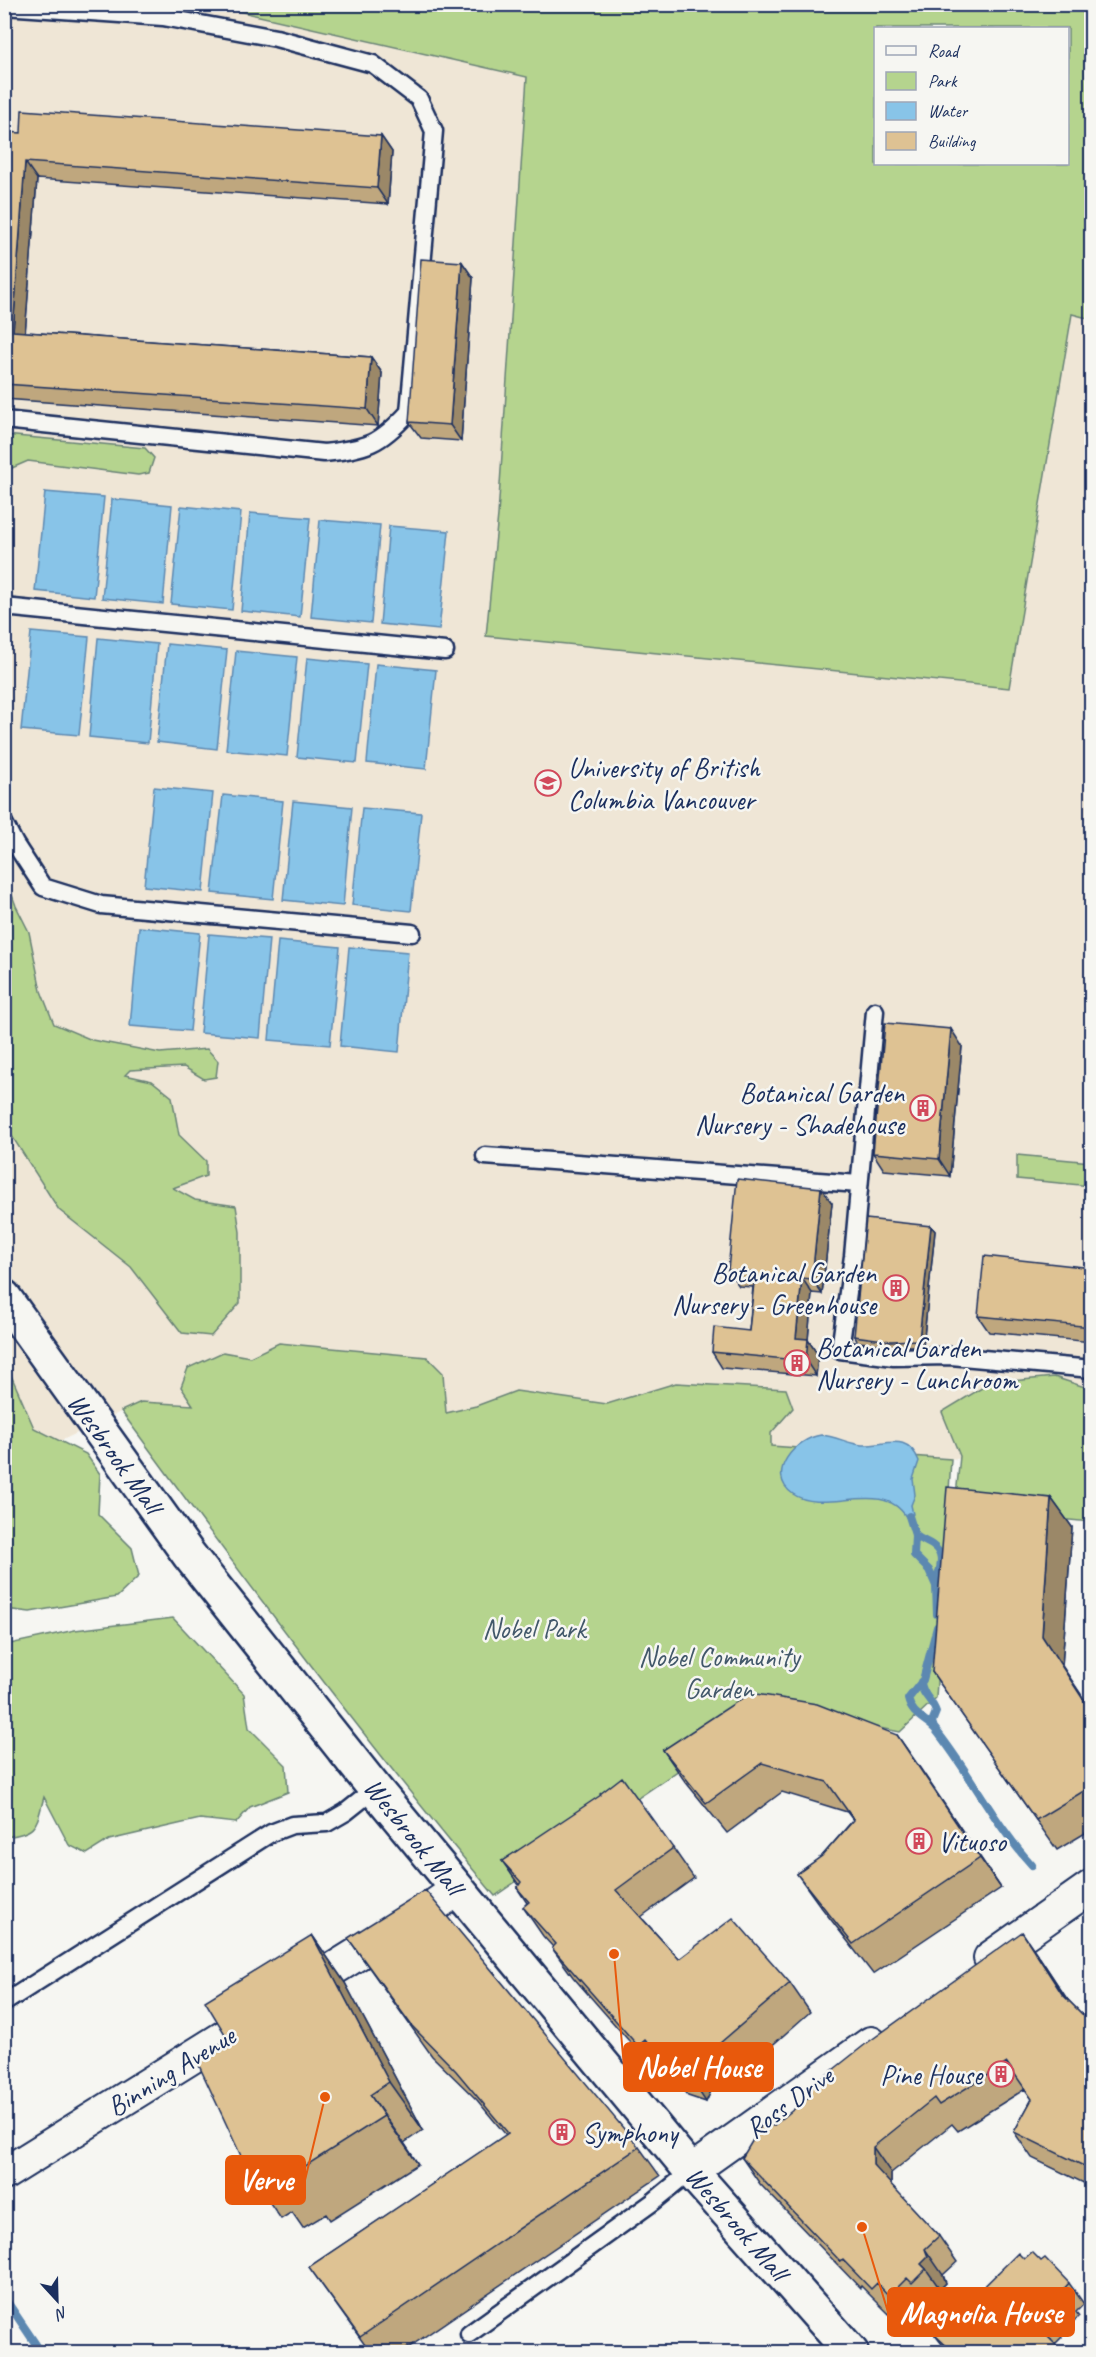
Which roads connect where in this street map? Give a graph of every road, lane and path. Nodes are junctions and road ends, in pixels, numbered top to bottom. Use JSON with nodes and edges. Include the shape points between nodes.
{"nodes":[{"id":1,"x":4,"y":6,"type":"edge"},
{"id":2,"x":4,"y":420,"type":"edge"},
{"id":3,"x":4,"y":608,"type":"edge"},
{"id":4,"x":445,"y":651,"type":"dead end"},
{"id":5,"x":4,"y":823,"type":"edge"},
{"id":6,"x":412,"y":933,"type":"dead end"},
{"id":7,"x":875,"y":1011,"type":"dead end"},
{"id":8,"x":485,"y":1156,"type":"dead end"},
{"id":9,"x":859,"y":1184,"type":"junction"},
{"id":10,"x":4,"y":1297,"type":"edge"},
{"id":11,"x":1092,"y":1369,"type":"edge"},
{"id":12,"x":375,"y":1789,"type":"junction"},
{"id":13,"x":1092,"y":1886,"type":"edge"},
{"id":14,"x":458,"y":1889,"type":"junction"},
{"id":15,"x":968,"y":1974,"type":"edge"},
{"id":16,"x":4,"y":2003,"type":"edge"},
{"id":17,"x":892,"y":2028,"type":"edge"},
{"id":18,"x":691,"y":2171,"type":"junction"},
{"id":19,"x":4,"y":2174,"type":"edge"},
{"id":20,"x":469,"y":2334,"type":"dead end"},
{"id":21,"x":851,"y":2352,"type":"edge"}],
"edges":[{"from":1,"to":2,"type":"lane","via":[[163,16],[276,38],[373,64],[419,99],[434,131],[410,412],[390,434],[359,449],[324,453]]},
{"from":3,"to":4,"type":"lane"},
{"from":5,"to":6,"type":"lane","via":[[43,887],[101,905]]},
{"from":7,"to":9,"type":"lane"},
{"from":8,"to":9,"type":"lane"},
{"from":9,"to":11,"type":"lane","via":[[840,1350],[894,1358],[951,1356]]},
{"from":10,"to":12,"type":"street","name":"Wesbrook Mall","via":[[189,1555]]},
{"from":12,"to":14,"type":"street","name":"Wesbrook Mall"},
{"from":12,"to":16,"type":"lane","via":[[327,1823],[292,1825],[271,1833]]},
{"from":13,"to":15,"type":"street"},
{"from":14,"to":18,"type":"street","name":"Wesbrook Mall"},
{"from":14,"to":19,"type":"street","name":"Binning Avenue"},
{"from":17,"to":18,"type":"street","name":"Ross Drive"},
{"from":18,"to":20,"type":"lane"},
{"from":18,"to":21,"type":"street","name":"Wesbrook Mall"}]}
